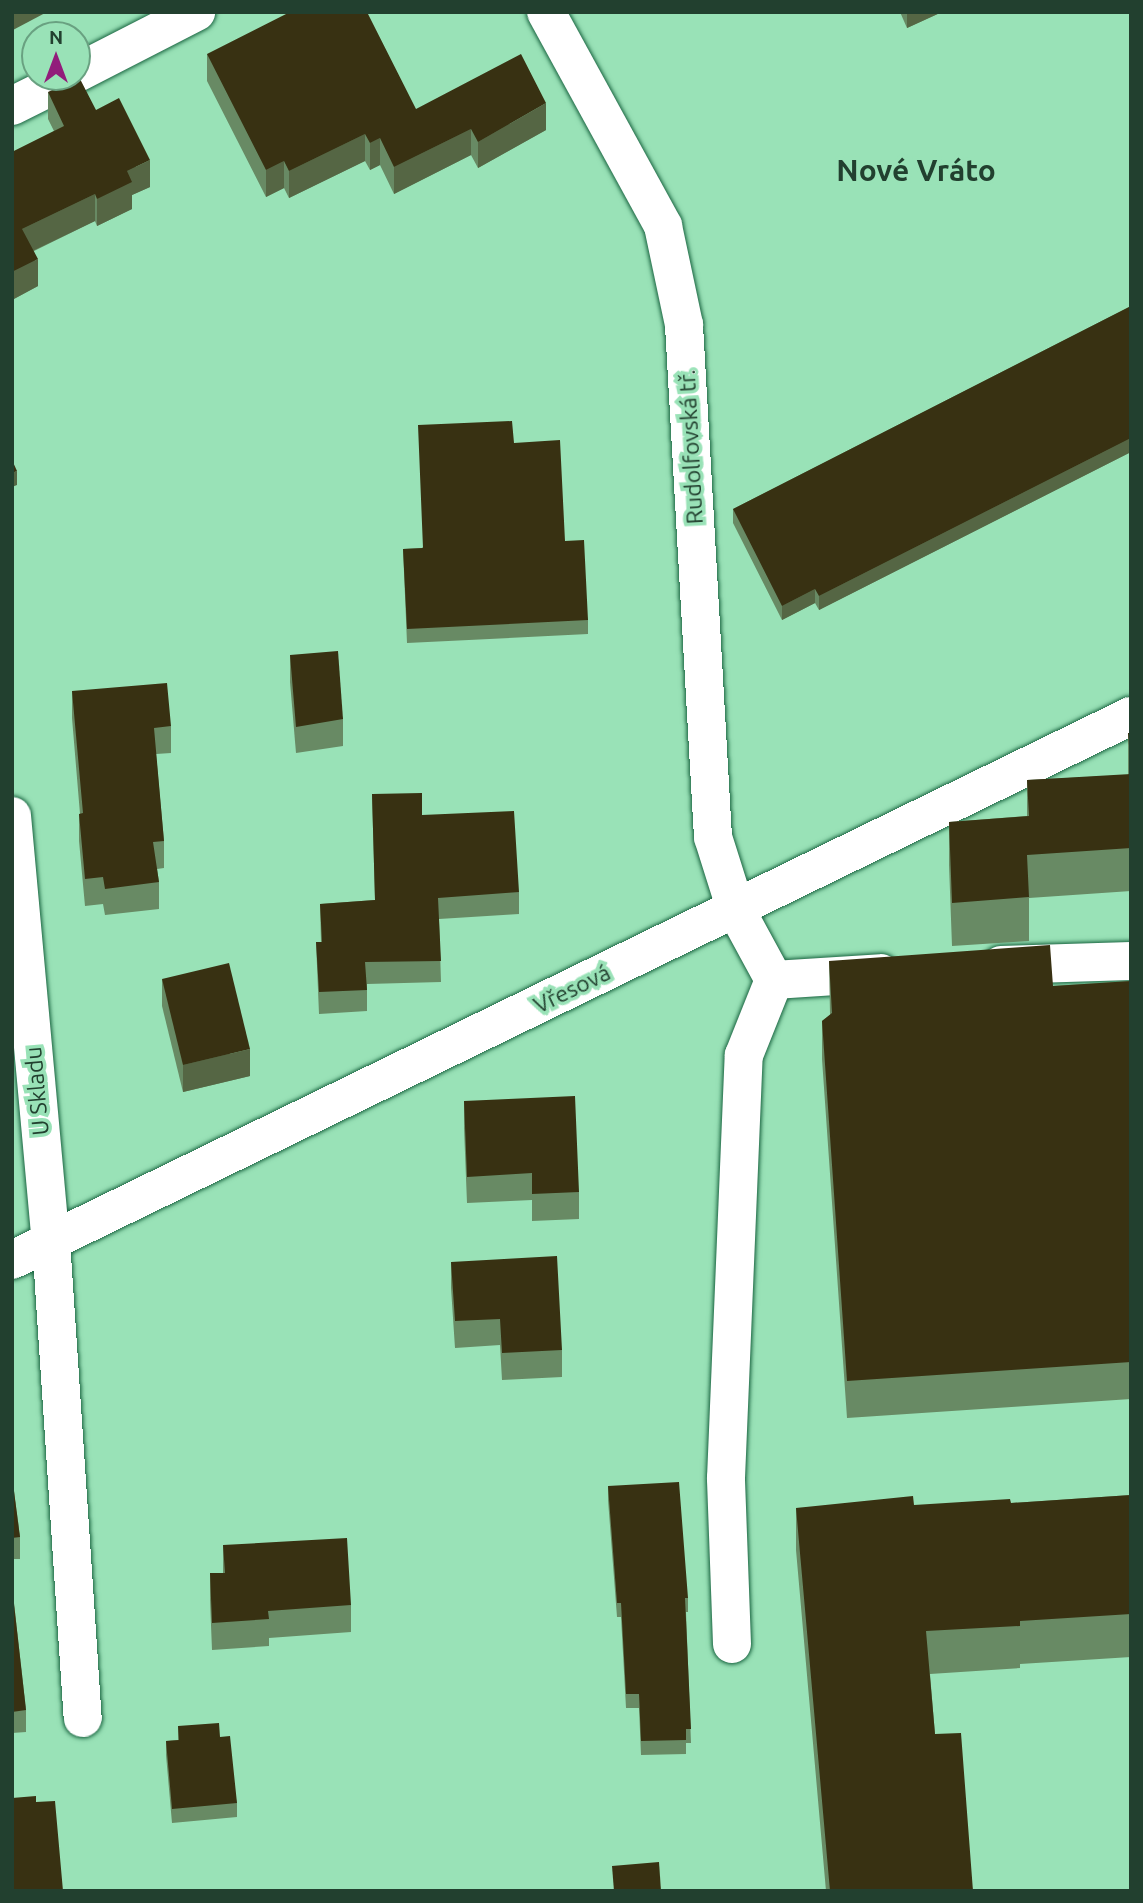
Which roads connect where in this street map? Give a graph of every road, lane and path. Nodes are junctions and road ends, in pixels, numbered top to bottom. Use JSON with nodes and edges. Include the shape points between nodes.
{"nodes":[{"id":1,"x":196,"y":12,"type":"edge"},
{"id":2,"x":546,"y":12,"type":"edge"},
{"id":3,"x":91,"y":66,"type":"edge"},
{"id":4,"x":42,"y":91,"type":"edge"},
{"id":5,"x":12,"y":106,"type":"edge"},
{"id":6,"x":1131,"y":716,"type":"edge"},
{"id":7,"x":12,"y":816,"type":"edge"},
{"id":8,"x":736,"y":910,"type":"junction"},
{"id":9,"x":1131,"y":961,"type":"edge"},
{"id":10,"x":969,"y":967,"type":"edge"},
{"id":11,"x":914,"y":971,"type":"edge"},
{"id":12,"x":774,"y":980,"type":"junction"},
{"id":13,"x":51,"y":1241,"type":"junction"},
{"id":14,"x":12,"y":1260,"type":"edge"},
{"id":15,"x":732,"y":1644,"type":"dead end"},
{"id":16,"x":83,"y":1717,"type":"dead end"}],
"edges":[{"from":1,"to":3,"type":"street"},
{"from":2,"to":8,"type":"street","name":"Rudolfovská tř.","via":[[663,226],[684,325],[713,837]]},
{"from":4,"to":5,"type":"street"},
{"from":6,"to":8,"type":"street","name":"Vřesová"},
{"from":7,"to":13,"type":"street","name":"U Skladu"},
{"from":8,"to":12,"type":"street","name":"Rudolfovská tř."},
{"from":8,"to":13,"type":"street","name":"Vřesová"},
{"from":9,"to":10,"type":"street"},
{"from":11,"to":12,"type":"street"},
{"from":12,"to":15,"type":"street","via":[[744,1055],[726,1478]]},
{"from":13,"to":14,"type":"street","name":"Vřesová"},
{"from":13,"to":16,"type":"street","name":"U Skladu"}]}
